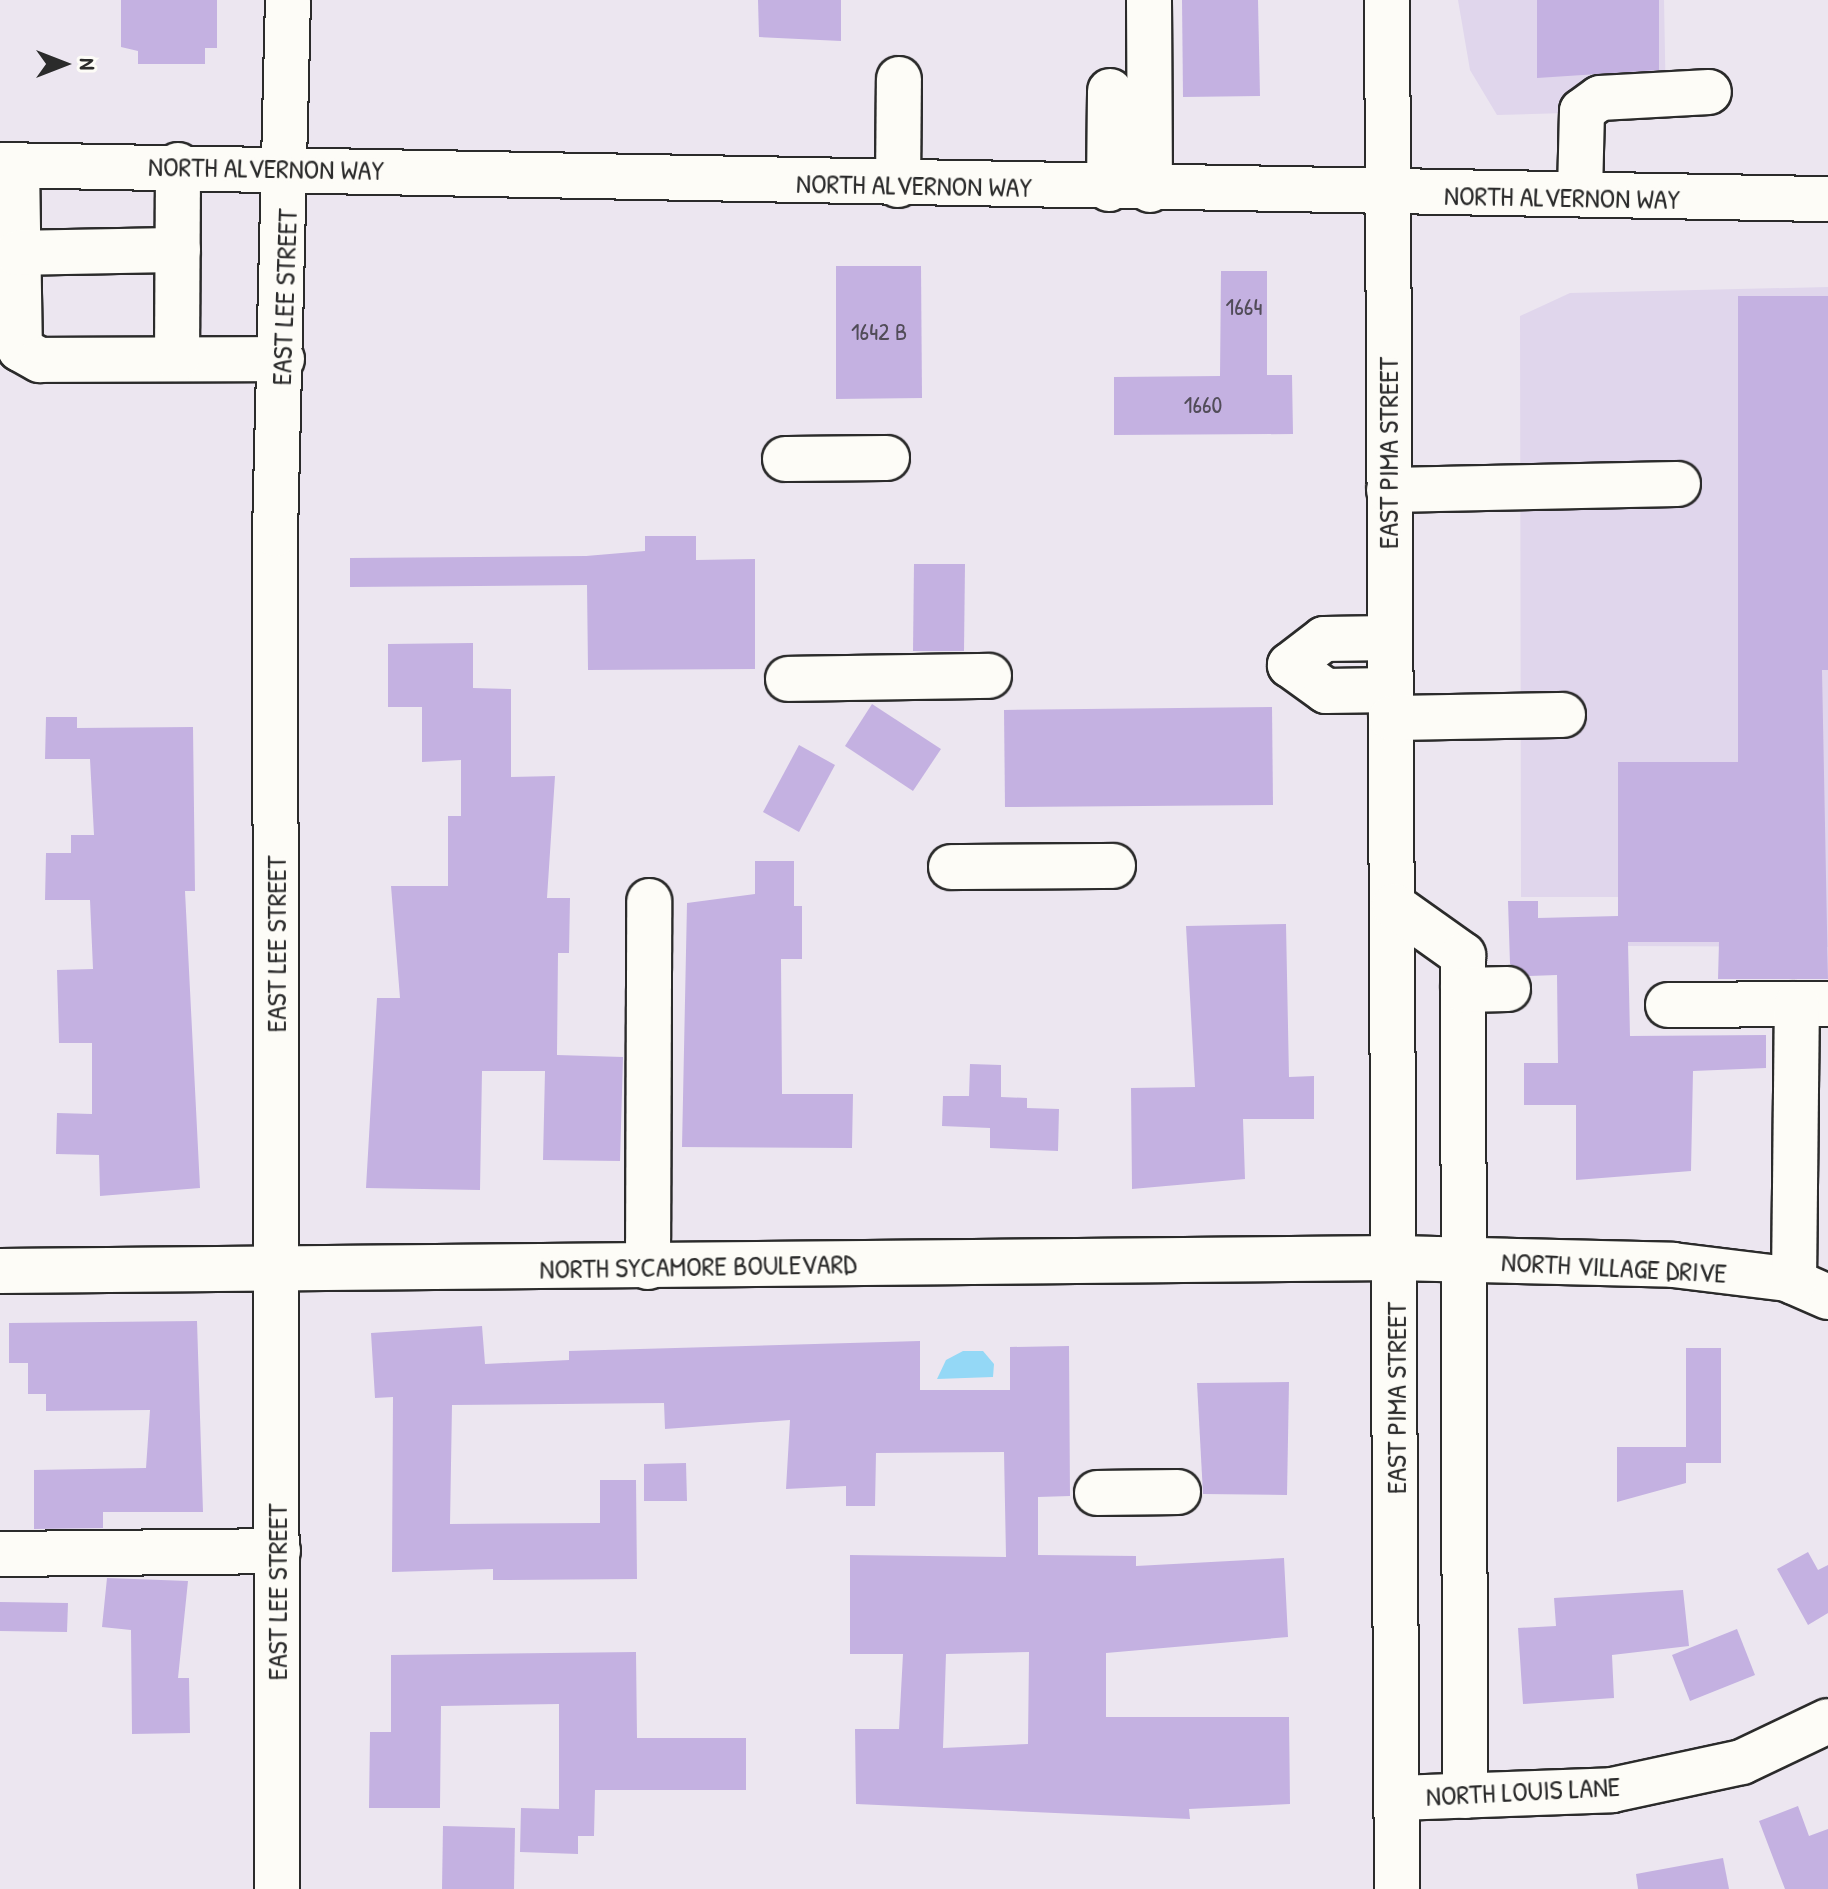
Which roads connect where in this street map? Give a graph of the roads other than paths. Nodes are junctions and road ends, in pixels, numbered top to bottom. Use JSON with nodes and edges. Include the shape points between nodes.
{"nodes":[{"id":1,"x":288,"y":0,"type":"edge"},
{"id":2,"x":1149,"y":0,"type":"edge"},
{"id":3,"x":1387,"y":0,"type":"edge"},
{"id":4,"x":899,"y":79,"type":"dead end"},
{"id":5,"x":1110,"y":91,"type":"dead end"},
{"id":6,"x":1709,"y":92,"type":"dead end"},
{"id":7,"x":8,"y":165,"type":"edge"},
{"id":8,"x":178,"y":165,"type":"junction"},
{"id":9,"x":289,"y":166,"type":"junction"},
{"id":10,"x":898,"y":185,"type":"junction"},
{"id":11,"x":1130,"y":189,"type":"junction"},
{"id":12,"x":1580,"y":193,"type":"junction"},
{"id":13,"x":1386,"y":194,"type":"junction"},
{"id":14,"x":1828,"y":199,"type":"edge"},
{"id":15,"x":178,"y":250,"type":"junction"},
{"id":16,"x":17,"y":253,"type":"junction"},
{"id":17,"x":177,"y":359,"type":"junction"},
{"id":18,"x":282,"y":359,"type":"junction"},
{"id":19,"x":887,"y":458,"type":"dead end"},
{"id":20,"x":785,"y":459,"type":"dead end"},
{"id":21,"x":1678,"y":484,"type":"dead end"},
{"id":22,"x":1389,"y":490,"type":"junction"},
{"id":23,"x":1390,"y":638,"type":"junction"},
{"id":24,"x":989,"y":676,"type":"dead end"},
{"id":25,"x":788,"y":679,"type":"dead end"},
{"id":26,"x":1391,"y":704,"type":"junction"},
{"id":27,"x":1563,"y":715,"type":"dead end"},
{"id":28,"x":1113,"y":866,"type":"dead end"},
{"id":29,"x":951,"y":867,"type":"dead end"},
{"id":30,"x":649,"y":901,"type":"dead end"},
{"id":31,"x":1394,"y":906,"type":"junction"},
{"id":32,"x":1508,"y":989,"type":"dead end"},
{"id":33,"x":1463,"y":990,"type":"junction"},
{"id":34,"x":1812,"y":1004,"type":"edge"},
{"id":35,"x":1668,"y":1005,"type":"dead end"},
{"id":36,"x":1396,"y":1258,"type":"junction"},
{"id":37,"x":1464,"y":1259,"type":"junction"},
{"id":38,"x":648,"y":1267,"type":"junction"},
{"id":39,"x":278,"y":1270,"type":"junction"},
{"id":40,"x":0,"y":1271,"type":"edge"},
{"id":41,"x":1811,"y":1289,"type":"edge"},
{"id":42,"x":1178,"y":1492,"type":"dead end"},
{"id":43,"x":1097,"y":1493,"type":"dead end"},
{"id":44,"x":278,"y":1551,"type":"junction"},
{"id":45,"x":0,"y":1554,"type":"edge"},
{"id":46,"x":1828,"y":1721,"type":"edge"},
{"id":47,"x":1465,"y":1796,"type":"junction"},
{"id":48,"x":1398,"y":1798,"type":"junction"},
{"id":49,"x":277,"y":1889,"type":"edge"},
{"id":50,"x":1397,"y":1889,"type":"edge"}],
"edges":[{"from":1,"to":9,"type":"street","name":"EAST LEE STREET"},
{"from":2,"to":11,"type":"street"},
{"from":3,"to":13,"type":"street","name":"EAST PIMA STREET"},
{"from":4,"to":10,"type":"street"},
{"from":5,"to":11,"type":"street"},
{"from":6,"to":12,"type":"street","via":[[1600,98],[1582,111]]},
{"from":7,"to":8,"type":"street","name":"NORTH ALVERNON WAY"},
{"from":7,"to":16,"type":"street"},
{"from":8,"to":9,"type":"street","name":"NORTH ALVERNON WAY"},
{"from":8,"to":15,"type":"street"},
{"from":9,"to":10,"type":"street","name":"NORTH ALVERNON WAY"},
{"from":9,"to":18,"type":"street","name":"EAST LEE STREET"},
{"from":10,"to":11,"type":"street","name":"NORTH ALVERNON WAY"},
{"from":11,"to":13,"type":"street","name":"NORTH ALVERNON WAY"},
{"from":12,"to":13,"type":"street","name":"NORTH ALVERNON WAY"},
{"from":12,"to":14,"type":"street","name":"NORTH ALVERNON WAY"},
{"from":13,"to":22,"type":"street","name":"EAST PIMA STREET"},
{"from":15,"to":16,"type":"street"},
{"from":15,"to":17,"type":"street"},
{"from":16,"to":17,"type":"street","via":[[20,349],[40,360]]},
{"from":17,"to":18,"type":"street"},
{"from":18,"to":39,"type":"street","name":"EAST LEE STREET","via":[[275,534]]},
{"from":19,"to":20,"type":"street"},
{"from":21,"to":22,"type":"street"},
{"from":22,"to":23,"type":"street","name":"EAST PIMA STREET"},
{"from":23,"to":26,"type":"street","name":"EAST PIMA STREET"},
{"from":23,"to":26,"type":"street","via":[[1324,639],[1290,665],[1326,691]]},
{"from":24,"to":25,"type":"street"},
{"from":26,"to":27,"type":"street"},
{"from":26,"to":31,"type":"street","name":"EAST PIMA STREET"},
{"from":28,"to":29,"type":"street"},
{"from":30,"to":38,"type":"street"},
{"from":31,"to":33,"type":"street","via":[[1463,955]]},
{"from":31,"to":36,"type":"street","name":"EAST PIMA STREET"},
{"from":32,"to":33,"type":"street"},
{"from":33,"to":37,"type":"street"},
{"from":34,"to":35,"type":"street"},
{"from":34,"to":41,"type":"street"},
{"from":36,"to":37,"type":"street","name":"NORTH VILLAGE DRIVE"},
{"from":36,"to":38,"type":"street","name":"NORTH SYCAMORE BOULEVARD"},
{"from":36,"to":48,"type":"street","name":"EAST PIMA STREET"},
{"from":37,"to":41,"type":"street","name":"NORTH VILLAGE DRIVE","via":[[1673,1265]]},
{"from":37,"to":47,"type":"street"},
{"from":38,"to":39,"type":"street","name":"NORTH SYCAMORE BOULEVARD"},
{"from":39,"to":40,"type":"street","name":"NORTH SYCAMORE BOULEVARD"},
{"from":39,"to":44,"type":"street","name":"EAST LEE STREET"},
{"from":42,"to":43,"type":"street"},
{"from":44,"to":45,"type":"street"},
{"from":44,"to":49,"type":"street","name":"EAST LEE STREET"},
{"from":46,"to":47,"type":"street","name":"NORTH LOUIS LANE","via":[[1742,1762],[1612,1790]]},
{"from":47,"to":48,"type":"street","name":"NORTH LOUIS LANE"},
{"from":48,"to":50,"type":"street","name":"EAST PIMA STREET"}]}
